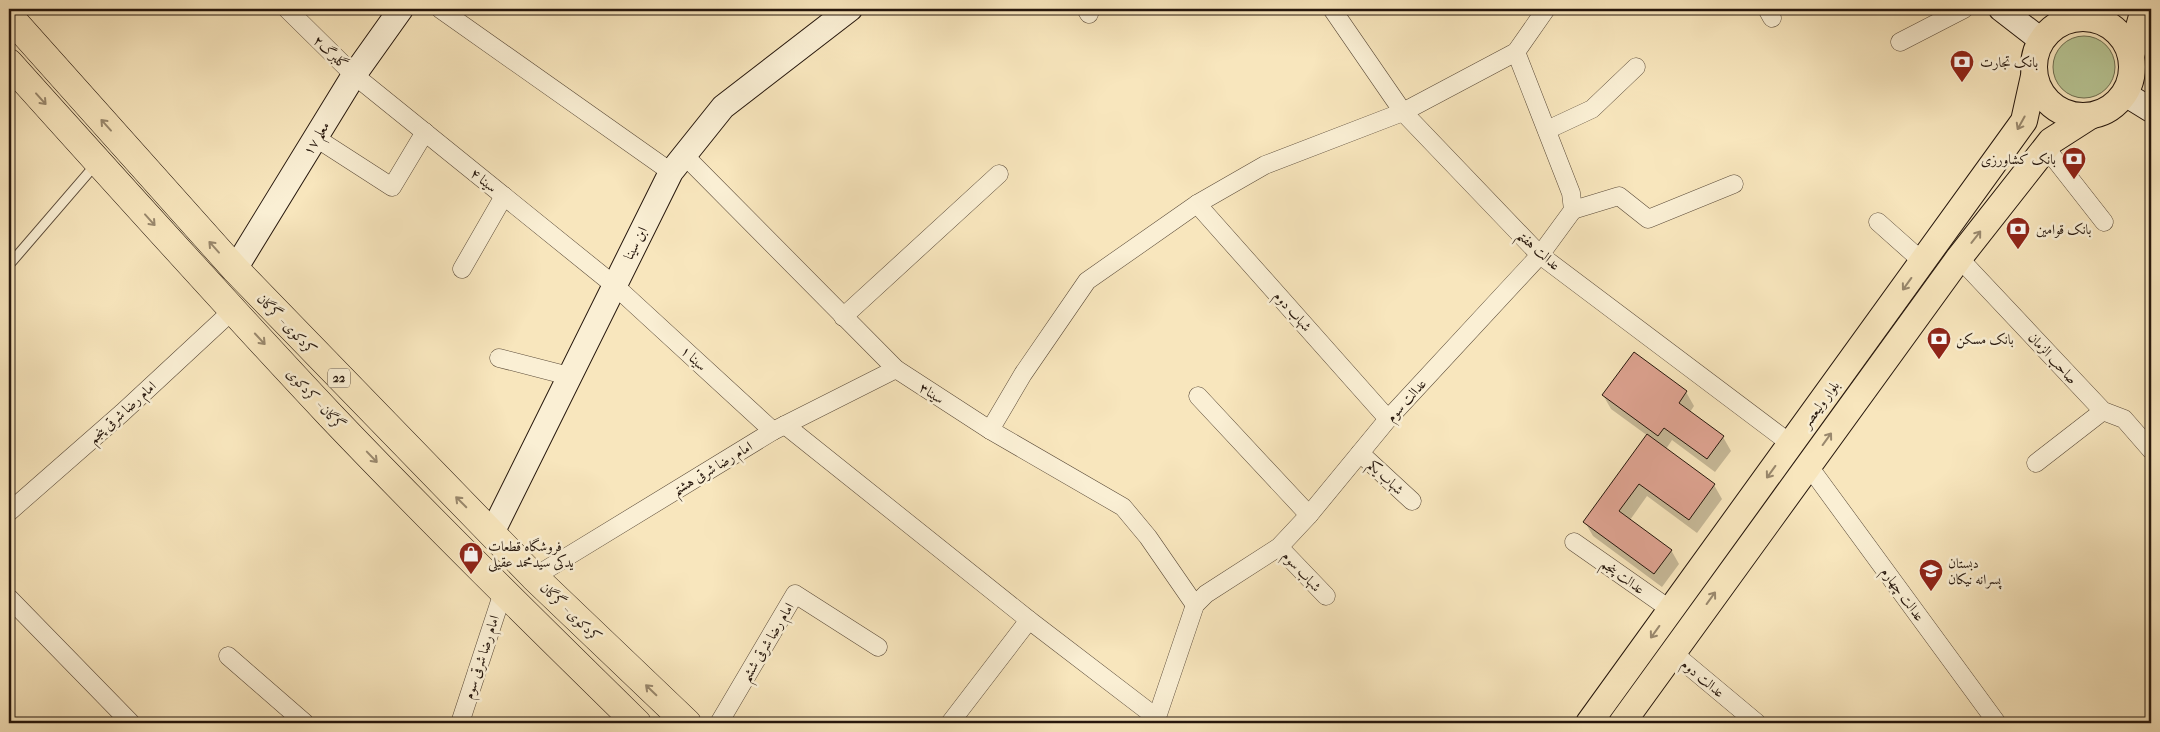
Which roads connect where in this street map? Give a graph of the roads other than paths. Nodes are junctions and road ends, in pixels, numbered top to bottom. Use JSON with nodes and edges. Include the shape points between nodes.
{"nodes":[{"id":1,"x":287,"y":9,"type":"edge"},
{"id":2,"x":401,"y":9,"type":"edge"},
{"id":3,"x":440,"y":9,"type":"edge"},
{"id":4,"x":850,"y":9,"type":"edge"},
{"id":5,"x":1332,"y":9,"type":"edge"},
{"id":6,"x":1546,"y":9,"type":"edge"},
{"id":7,"x":1964,"y":9,"type":"edge"},
{"id":8,"x":2001,"y":9,"type":"edge"},
{"id":9,"x":2144,"y":9,"type":"edge"},
{"id":10,"x":2079,"y":13,"type":"edge"},
{"id":11,"x":9,"y":16,"type":"edge"},
{"id":12,"x":2041,"y":40,"type":"junction"},
{"id":13,"x":1900,"y":42,"type":"dead end"},
{"id":14,"x":1516,"y":52,"type":"junction"},
{"id":15,"x":2131,"y":56,"type":"junction"},
{"id":16,"x":9,"y":63,"type":"edge"},
{"id":17,"x":1636,"y":67,"type":"dead end"},
{"id":18,"x":354,"y":75,"type":"junction"},
{"id":19,"x":2034,"y":76,"type":"junction"},
{"id":20,"x":2125,"y":94,"type":"junction"},
{"id":21,"x":2151,"y":110,"type":"edge"},
{"id":22,"x":1403,"y":112,"type":"junction"},
{"id":23,"x":2090,"y":116,"type":"junction"},
{"id":24,"x":1547,"y":130,"type":"junction"},
{"id":25,"x":425,"y":132,"type":"junction"},
{"id":26,"x":316,"y":138,"type":"junction"},
{"id":27,"x":2046,"y":148,"type":"junction"},
{"id":28,"x":98,"y":162,"type":"junction"},
{"id":29,"x":677,"y":164,"type":"junction"},
{"id":30,"x":1000,"y":174,"type":"dead end"},
{"id":31,"x":1734,"y":184,"type":"dead end"},
{"id":32,"x":504,"y":196,"type":"junction"},
{"id":33,"x":1197,"y":204,"type":"junction"},
{"id":34,"x":1573,"y":210,"type":"junction"},
{"id":35,"x":1878,"y":222,"type":"dead end"},
{"id":36,"x":2104,"y":222,"type":"dead end"},
{"id":37,"x":1540,"y":254,"type":"junction"},
{"id":38,"x":1959,"y":258,"type":"junction"},
{"id":39,"x":1923,"y":262,"type":"junction"},
{"id":40,"x":9,"y":265,"type":"edge"},
{"id":41,"x":234,"y":269,"type":"junction"},
{"id":42,"x":462,"y":269,"type":"dead end"},
{"id":43,"x":614,"y":284,"type":"junction"},
{"id":44,"x":233,"y":310,"type":"junction"},
{"id":45,"x":843,"y":317,"type":"junction"},
{"id":46,"x":499,"y":358,"type":"dead end"},
{"id":47,"x":896,"y":369,"type":"junction"},
{"id":48,"x":569,"y":376,"type":"junction"},
{"id":49,"x":1198,"y":396,"type":"dead end"},
{"id":50,"x":2103,"y":411,"type":"junction"},
{"id":51,"x":1388,"y":419,"type":"junction"},
{"id":52,"x":779,"y":428,"type":"junction"},
{"id":53,"x":990,"y":430,"type":"junction"},
{"id":54,"x":1791,"y":444,"type":"junction"},
{"id":55,"x":2151,"y":450,"type":"edge"},
{"id":56,"x":1360,"y":453,"type":"junction"},
{"id":57,"x":2036,"y":463,"type":"dead end"},
{"id":58,"x":1808,"y":465,"type":"junction"},
{"id":59,"x":1412,"y":501,"type":"dead end"},
{"id":60,"x":9,"y":512,"type":"edge"},
{"id":61,"x":1309,"y":515,"type":"junction"},
{"id":62,"x":492,"y":533,"type":"junction"},
{"id":63,"x":1574,"y":542,"type":"dead end"},
{"id":64,"x":1279,"y":547,"type":"junction"},
{"id":65,"x":534,"y":577,"type":"junction"},
{"id":66,"x":503,"y":592,"type":"junction"},
{"id":67,"x":1326,"y":596,"type":"dead end"},
{"id":68,"x":9,"y":598,"type":"edge"},
{"id":69,"x":1195,"y":605,"type":"junction"},
{"id":70,"x":1671,"y":610,"type":"junction"},
{"id":71,"x":1029,"y":620,"type":"junction"},
{"id":72,"x":878,"y":647,"type":"dead end"},
{"id":73,"x":1672,"y":652,"type":"junction"},
{"id":74,"x":228,"y":656,"type":"dead end"},
{"id":75,"x":1156,"y":720,"type":"edge"},
{"id":76,"x":131,"y":723,"type":"edge"},
{"id":77,"x":305,"y":723,"type":"edge"},
{"id":78,"x":460,"y":723,"type":"edge"},
{"id":79,"x":637,"y":723,"type":"edge"},
{"id":80,"x":687,"y":723,"type":"edge"},
{"id":81,"x":718,"y":723,"type":"edge"},
{"id":82,"x":950,"y":723,"type":"edge"},
{"id":83,"x":1589,"y":723,"type":"edge"},
{"id":84,"x":1622,"y":723,"type":"edge"},
{"id":85,"x":1757,"y":723,"type":"edge"},
{"id":86,"x":1997,"y":723,"type":"edge"}],
"edges":[{"from":1,"to":18,"type":"street","name":"گلبرگ۲"},
{"from":2,"to":18,"type":"street","name":"معلم ۱۷"},
{"from":3,"to":29,"type":"street","name":"سینا۳"},
{"from":4,"to":29,"type":"street","name":"ابن سینا","via":[[723,107]]},
{"from":5,"to":22,"type":"street","name":"عدالت هفتم"},
{"from":6,"to":14,"type":"street"},
{"from":7,"to":13,"type":"street"},
{"from":8,"to":12,"type":"street"},
{"from":9,"to":15,"type":"main road"},
{"from":10,"to":12,"type":"main road","via":[[2055,26]]},
{"from":10,"to":15,"type":"main road","via":[[2103,21],[2116,30],[2126,42]]},
{"from":41,"to":11,"type":"highway","name":"کردکوی - گرگان","number":"22","one_way":true},
{"from":12,"to":19,"type":"main road","via":[[2036,51]]},
{"from":14,"to":22,"type":"street"},
{"from":14,"to":24,"type":"street"},
{"from":15,"to":20,"type":"main road","via":[[2130,82]]},
{"from":16,"to":28,"type":"highway","name":"گرگان - کردکوی","number":"22","one_way":true},
{"from":17,"to":24,"type":"street","via":[[1592,110]]},
{"from":18,"to":25,"type":"street","name":"سینا ۴"},
{"from":18,"to":26,"type":"street","name":"معلم ۱۷"},
{"from":19,"to":23,"type":"main road","via":[[2049,102],[2061,111],[2075,116]]},
{"from":19,"to":39,"type":"main road","name":"بلوار ولیعصر","one_way":true,"via":[[2024,121]]},
{"from":20,"to":21,"type":"street"},
{"from":20,"to":23,"type":"main road","via":[[2103,112]]},
{"from":22,"to":33,"type":"street","via":[[1265,165]]},
{"from":22,"to":37,"type":"street","name":"عدالت هفتم"},
{"from":23,"to":27,"type":"main road","name":"بلوار ولیعصر"},
{"from":24,"to":34,"type":"street","via":[[1571,192]]},
{"from":25,"to":26,"type":"street","via":[[392,186]]},
{"from":25,"to":32,"type":"street","name":"سینا ۴"},
{"from":26,"to":41,"type":"street","name":"معلم ۱۷"},
{"from":27,"to":36,"type":"street"},
{"from":38,"to":27,"type":"main road","name":"بلوار ولیعصر","one_way":true},
{"from":28,"to":40,"type":"lane"},
{"from":28,"to":44,"type":"highway","name":"گرگان - کردکوی","number":"22","one_way":true},
{"from":29,"to":43,"type":"street","name":"ابن سینا"},
{"from":29,"to":45,"type":"street","name":"سینا۳"},
{"from":30,"to":45,"type":"street"},
{"from":31,"to":34,"type":"street","via":[[1648,219],[1619,196]]},
{"from":32,"to":42,"type":"street"},
{"from":32,"to":43,"type":"street","name":"سینا ۴"},
{"from":33,"to":51,"type":"street","name":"شهاب دوم"},
{"from":33,"to":53,"type":"street","via":[[1087,281],[1023,374]]},
{"from":34,"to":37,"type":"street","name":"عدالت سوم"},
{"from":35,"to":39,"type":"street"},
{"from":37,"to":51,"type":"street","name":"عدالت سوم"},
{"from":37,"to":54,"type":"street","name":"عدالت هفتم"},
{"from":38,"to":50,"type":"street","name":"صاحب الزمان"},
{"from":58,"to":38,"type":"main road","name":"بلوار ولیعصر","one_way":true},
{"from":39,"to":54,"type":"main road","name":"بلوار ولیعصر","one_way":true},
{"from":62,"to":41,"type":"highway","name":"کردکوی - گرگان","number":"22","one_way":true},
{"from":43,"to":48,"type":"street","name":"ابن سینا"},
{"from":43,"to":52,"type":"street","name":"سینا ۱"},
{"from":44,"to":60,"type":"street","name":"امام رضا شرقی پنجم","via":[[122,414]]},
{"from":44,"to":66,"type":"highway","name":"گرگان - کردکوی","number":"22","one_way":true},
{"from":45,"to":47,"type":"street","name":"سینا۳"},
{"from":46,"to":48,"type":"street"},
{"from":47,"to":52,"type":"street","name":"امام رضا شرقی هشتم"},
{"from":47,"to":53,"type":"street","name":"سینا۳"},
{"from":48,"to":62,"type":"street","name":"ابن سینا"},
{"from":49,"to":61,"type":"street"},
{"from":50,"to":55,"type":"street","name":"صاحب الزمان","via":[[2124,419]]},
{"from":50,"to":57,"type":"street"},
{"from":51,"to":56,"type":"street","name":"عدالت سوم"},
{"from":52,"to":65,"type":"street","name":"امام رضا شرقی هشتم"},
{"from":52,"to":71,"type":"street","name":"سینا ۱"},
{"from":53,"to":69,"type":"street","name":"سینا۳","via":[[1123,507]]},
{"from":54,"to":70,"type":"main road","name":"بلوار ولیعصر","one_way":true},
{"from":56,"to":59,"type":"street","name":"شهاب یکم"},
{"from":56,"to":61,"type":"street","name":"عدالت سوم"},
{"from":73,"to":58,"type":"main road","name":"بلوار ولیعصر","one_way":true},
{"from":58,"to":86,"type":"street","name":"عدالت چهارم"},
{"from":61,"to":64,"type":"street","name":"عدالت سوم"},
{"from":62,"to":65,"type":"highway","name":"کردکوی - گرگان","number":"22"},
{"from":63,"to":70,"type":"street","name":"عدالت پنجم"},
{"from":64,"to":67,"type":"street","name":"شهاب سوم"},
{"from":64,"to":69,"type":"street","name":"عدالت سوم","via":[[1206,594]]},
{"from":80,"to":65,"type":"highway","name":"کردکوی - گرگان","number":"22","one_way":true},
{"from":66,"to":78,"type":"street","name":"امام رضا شرقی سوم"},
{"from":66,"to":79,"type":"highway","name":"گرگان - کردکوی","number":"22"},
{"from":68,"to":76,"type":"street"},
{"from":69,"to":75,"type":"street"},
{"from":70,"to":83,"type":"main road","name":"بلوار ولیعصر","one_way":true},
{"from":71,"to":75,"type":"street","name":"سینا ۱"},
{"from":71,"to":82,"type":"street"},
{"from":72,"to":81,"type":"street","name":"امام رضا شرقی ششم","via":[[795,594]]},
{"from":73,"to":84,"type":"main road","name":"بلوار ولیعصر"},
{"from":73,"to":85,"type":"street","name":"عدالت دوم"},
{"from":74,"to":77,"type":"street"}]}
